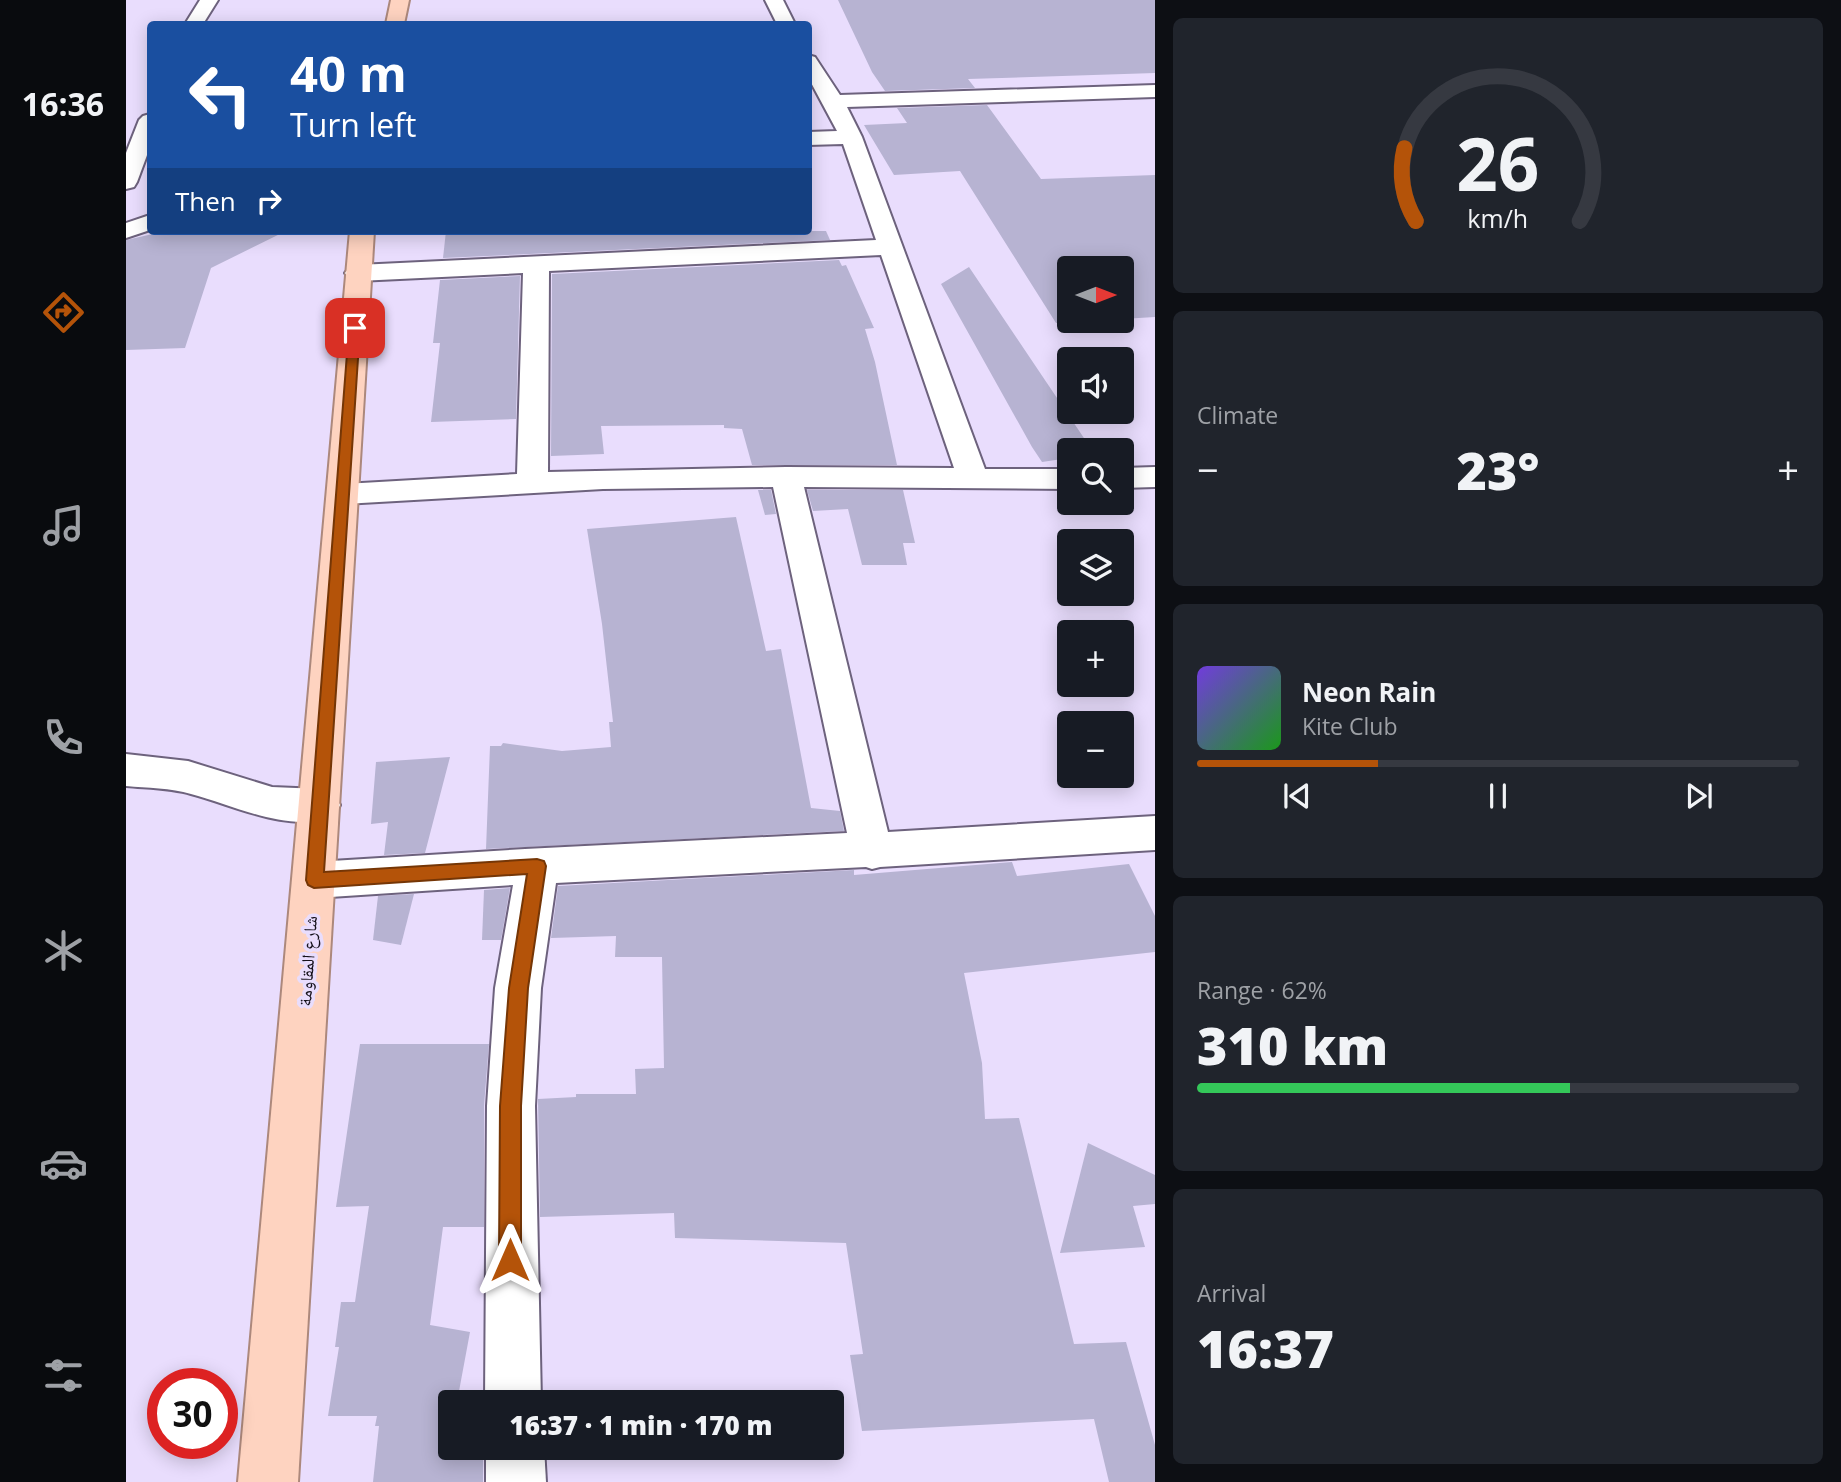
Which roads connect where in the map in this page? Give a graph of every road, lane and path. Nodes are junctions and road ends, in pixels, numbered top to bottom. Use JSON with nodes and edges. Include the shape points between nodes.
{"nodes":[{"id":1,"x":209,"y":0,"type":"edge"},
{"id":2,"x":400,"y":0,"type":"edge"},
{"id":3,"x":774,"y":0,"type":"edge"},
{"id":4,"x":196,"y":21,"type":"edge"},
{"id":5,"x":396,"y":21,"type":"edge"},
{"id":6,"x":784,"y":21,"type":"edge"},
{"id":7,"x":812,"y":67,"type":"edge"},
{"id":8,"x":1155,"y":91,"type":"edge"},
{"id":9,"x":834,"y":101,"type":"junction"},
{"id":10,"x":147,"y":128,"type":"edge"},
{"id":11,"x":851,"y":137,"type":"junction"},
{"id":12,"x":812,"y":139,"type":"edge"},
{"id":13,"x":126,"y":181,"type":"edge"},
{"id":14,"x":147,"y":223,"type":"edge"},
{"id":15,"x":126,"y":231,"type":"edge"},
{"id":16,"x":362,"y":235,"type":"edge"},
{"id":17,"x":891,"y":247,"type":"junction"},
{"id":18,"x":536,"y":265,"type":"junction"},
{"id":19,"x":358,"y":273,"type":"junction"},
{"id":20,"x":786,"y":477,"type":"junction"},
{"id":21,"x":1155,"y":477,"type":"edge"},
{"id":22,"x":1134,"y":478,"type":"edge"},
{"id":23,"x":1057,"y":479,"type":"edge"},
{"id":24,"x":974,"y":480,"type":"junction"},
{"id":25,"x":532,"y":482,"type":"junction"},
{"id":26,"x":344,"y":494,"type":"junction"},
{"id":27,"x":126,"y":770,"type":"edge"},
{"id":28,"x":320,"y":805,"type":"junction"},
{"id":29,"x":1155,"y":832,"type":"edge"},
{"id":30,"x":872,"y":852,"type":"junction"},
{"id":31,"x":537,"y":866,"type":"junction"},
{"id":32,"x":314,"y":880,"type":"junction"},
{"id":33,"x":513,"y":1390,"type":"edge"},
{"id":34,"x":515,"y":1460,"type":"edge"},
{"id":35,"x":268,"y":1482,"type":"edge"},
{"id":36,"x":516,"y":1482,"type":"edge"}],
"edges":[{"from":1,"to":4,"type":"street"},
{"from":2,"to":5,"type":"highway"},
{"from":3,"to":6,"type":"street"},
{"from":7,"to":9,"type":"street"},
{"from":8,"to":9,"type":"street"},
{"from":9,"to":11,"type":"street"},
{"from":10,"to":13,"type":"street"},
{"from":11,"to":12,"type":"street"},
{"from":11,"to":17,"type":"street"},
{"from":14,"to":15,"type":"street"},
{"from":16,"to":19,"type":"highway","name":"شارع المقاومة"},
{"from":17,"to":18,"type":"street","via":[[607,251]]},
{"from":17,"to":24,"type":"street"},
{"from":18,"to":19,"type":"street"},
{"from":18,"to":25,"type":"street"},
{"from":19,"to":26,"type":"highway","name":"شارع المقاومة"},
{"from":20,"to":24,"type":"street"},
{"from":20,"to":25,"type":"street"},
{"from":20,"to":30,"type":"street"},
{"from":21,"to":22,"type":"street"},
{"from":23,"to":24,"type":"street"},
{"from":25,"to":26,"type":"street"},
{"from":26,"to":28,"type":"highway","name":"شارع المقاومة"},
{"from":27,"to":28,"type":"street","via":[[188,777],[272,803]]},
{"from":28,"to":32,"type":"highway","name":"شارع المقاومة"},
{"from":29,"to":30,"type":"street"},
{"from":30,"to":31,"type":"street"},
{"from":31,"to":32,"type":"street"},
{"from":31,"to":33,"type":"street","via":[[518,988],[510,1106]]},
{"from":32,"to":35,"type":"highway","name":"شارع المقاومة"},
{"from":34,"to":36,"type":"street"}]}
